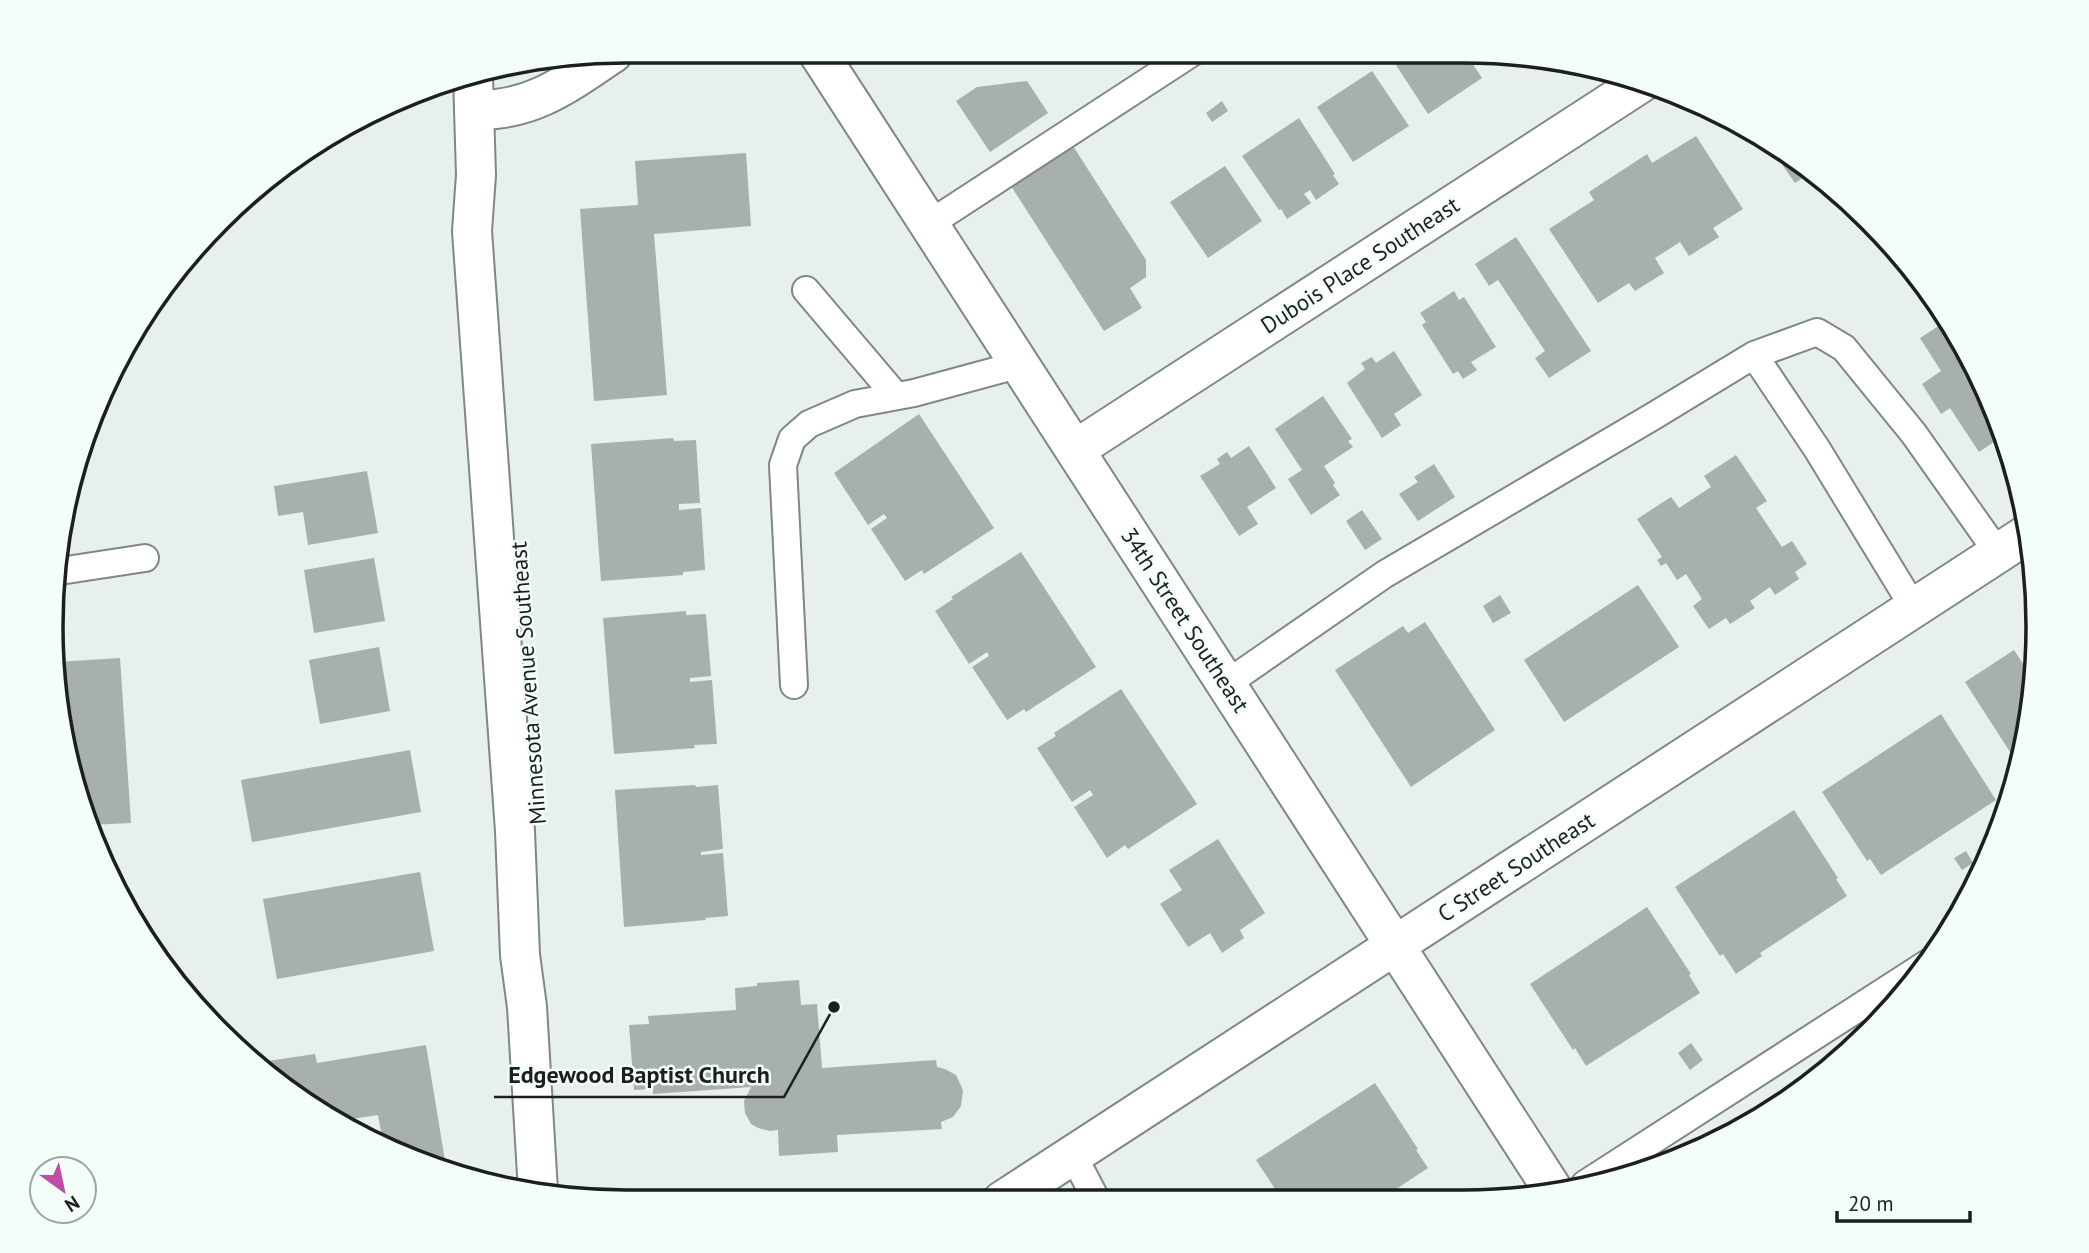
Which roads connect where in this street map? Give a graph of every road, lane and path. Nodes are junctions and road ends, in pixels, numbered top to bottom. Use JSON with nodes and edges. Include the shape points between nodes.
{"nodes":[{"id":1,"x":825,"y":63,"type":"edge"},
{"id":2,"x":1176,"y":63,"type":"edge"},
{"id":3,"x":596,"y":64,"type":"edge"},
{"id":4,"x":1631,"y":89,"type":"edge"},
{"id":5,"x":474,"y":93,"type":"edge"},
{"id":6,"x":476,"y":175,"type":"junction"},
{"id":7,"x":929,"y":224,"type":"junction"},
{"id":8,"x":806,"y":290,"type":"dead end"},
{"id":9,"x":1754,"y":355,"type":"junction"},
{"id":10,"x":1021,"y":364,"type":"junction"},
{"id":11,"x":896,"y":396,"type":"junction"},
{"id":12,"x":1076,"y":449,"type":"junction"},
{"id":13,"x":2014,"y":543,"type":"edge"},
{"id":14,"x":145,"y":558,"type":"dead end"},
{"id":15,"x":66,"y":570,"type":"edge"},
{"id":16,"x":1914,"y":608,"type":"junction"},
{"id":17,"x":1226,"y":684,"type":"junction"},
{"id":18,"x":794,"y":685,"type":"dead end"},
{"id":19,"x":1394,"y":947,"type":"junction"},
{"id":20,"x":1901,"y":980,"type":"edge"},
{"id":21,"x":1073,"y":1155,"type":"junction"},
{"id":22,"x":1604,"y":1172,"type":"edge"},
{"id":23,"x":537,"y":1182,"type":"edge"},
{"id":24,"x":1548,"y":1183,"type":"edge"},
{"id":25,"x":560,"y":1186,"type":"edge"},
{"id":26,"x":1019,"y":1190,"type":"edge"},
{"id":27,"x":1091,"y":1190,"type":"edge"}],
"edges":[{"from":1,"to":7,"type":"street","name":"34th Street Southeast"},
{"from":2,"to":7,"type":"lane"},
{"from":3,"to":5,"type":"street","via":[[544,97],[513,107]]},
{"from":4,"to":12,"type":"street","name":"Dubois Place Southeast"},
{"from":5,"to":6,"type":"street","name":"Minnesota Avenue Southeast"},
{"from":6,"to":23,"type":"street","name":"Minnesota Avenue Southeast","via":[[472,231]]},
{"from":6,"to":25,"type":"street","name":"Minnesota Avenue Southeast","via":[[497,227]]},
{"from":7,"to":10,"type":"street","name":"34th Street Southeast"},
{"from":8,"to":11,"type":"lane"},
{"from":9,"to":13,"type":"lane","via":[[1817,332],[1843,348]]},
{"from":9,"to":16,"type":"lane"},
{"from":9,"to":17,"type":"lane","via":[[1385,574]]},
{"from":10,"to":11,"type":"lane"},
{"from":10,"to":12,"type":"street","name":"34th Street Southeast"},
{"from":11,"to":18,"type":"lane","via":[[855,404],[809,424],[792,439],[783,466]]},
{"from":12,"to":17,"type":"street","name":"34th Street Southeast"},
{"from":13,"to":16,"type":"street","name":"C Street Southeast"},
{"from":14,"to":15,"type":"lane"},
{"from":16,"to":19,"type":"street","name":"C Street Southeast"},
{"from":17,"to":19,"type":"street","name":"34th Street Southeast"},
{"from":19,"to":21,"type":"street","name":"C Street Southeast"},
{"from":19,"to":24,"type":"street","name":"34th Street Southeast"},
{"from":20,"to":22,"type":"lane"},
{"from":21,"to":26,"type":"street","name":"C Street Southeast"},
{"from":21,"to":27,"type":"lane"}]}
